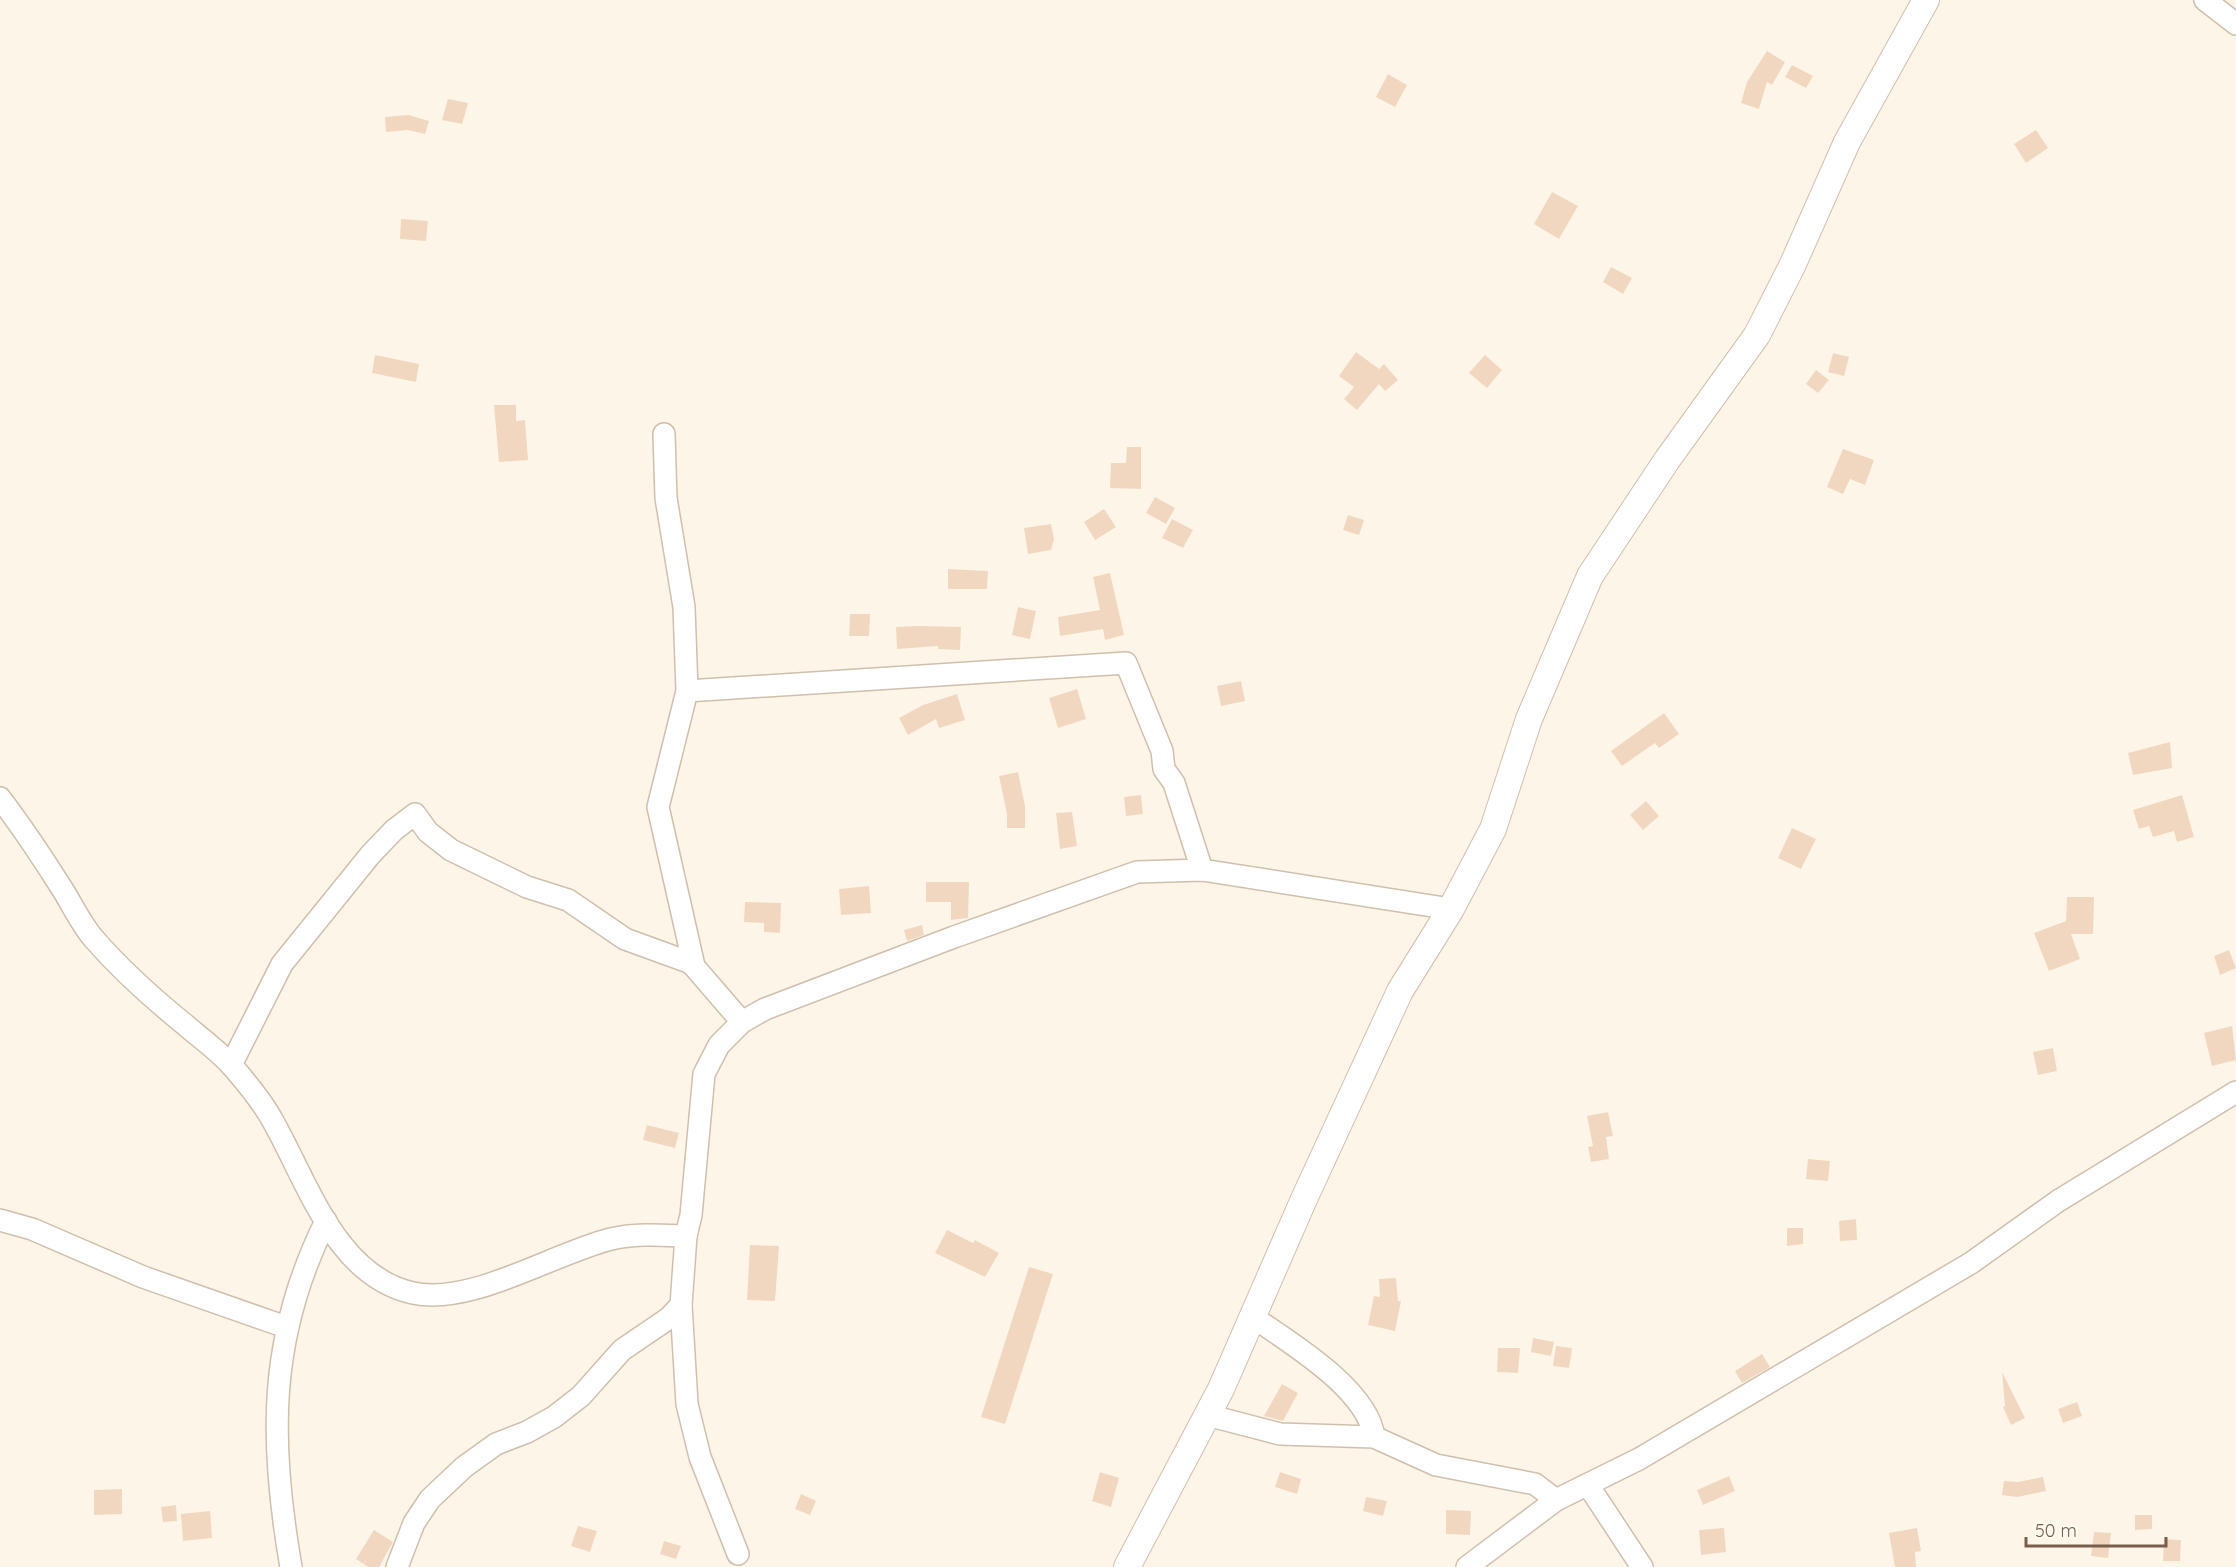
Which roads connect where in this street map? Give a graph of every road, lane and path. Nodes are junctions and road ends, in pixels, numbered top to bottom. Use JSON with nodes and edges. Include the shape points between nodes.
{"nodes":[{"id":1,"x":1926,"y":0,"type":"edge"},
{"id":2,"x":2205,"y":0,"type":"edge"},
{"id":3,"x":2236,"y":24,"type":"edge"},
{"id":4,"x":664,"y":434,"type":"dead end"},
{"id":5,"x":687,"y":691,"type":"junction"},
{"id":6,"x":0,"y":798,"type":"edge"},
{"id":7,"x":1202,"y":870,"type":"junction"},
{"id":8,"x":1451,"y":909,"type":"junction"},
{"id":9,"x":694,"y":966,"type":"junction"},
{"id":10,"x":742,"y":1022,"type":"junction"},
{"id":11,"x":231,"y":1065,"type":"junction"},
{"id":12,"x":2236,"y":1092,"type":"edge"},
{"id":13,"x":0,"y":1220,"type":"edge"},
{"id":14,"x":326,"y":1221,"type":"junction"},
{"id":15,"x":686,"y":1236,"type":"junction"},
{"id":16,"x":681,"y":1305,"type":"junction"},
{"id":17,"x":1253,"y":1317,"type":"junction"},
{"id":18,"x":286,"y":1327,"type":"junction"},
{"id":19,"x":1207,"y":1415,"type":"junction"},
{"id":20,"x":1374,"y":1437,"type":"junction"},
{"id":21,"x":1588,"y":1485,"type":"junction"},
{"id":22,"x":1556,"y":1500,"type":"junction"},
{"id":23,"x":738,"y":1554,"type":"dead end"},
{"id":24,"x":291,"y":1567,"type":"edge"},
{"id":25,"x":397,"y":1567,"type":"edge"},
{"id":26,"x":1127,"y":1567,"type":"edge"},
{"id":27,"x":1467,"y":1567,"type":"edge"},
{"id":28,"x":1642,"y":1567,"type":"edge"}],
"edges":[{"from":1,"to":8,"type":"street","via":[[1848,142],[1757,335],[1590,576],[1529,719],[1493,829]]},
{"from":2,"to":3,"type":"street"},
{"from":4,"to":5,"type":"street","via":[[666,498],[684,607]]},
{"from":5,"to":7,"type":"street","via":[[1126,663],[1162,751],[1164,769],[1174,783]]},
{"from":5,"to":9,"type":"street","via":[[658,807]]},
{"from":6,"to":11,"type":"street","via":[[26,831],[93,937],[137,984]]},
{"from":7,"to":8,"type":"street"},
{"from":7,"to":10,"type":"street","via":[[1137,872],[765,1009]]},
{"from":8,"to":17,"type":"street","via":[[1400,991]]},
{"from":9,"to":10,"type":"street"},
{"from":9,"to":11,"type":"street","via":[[625,939],[568,900],[527,887],[451,850],[428,832],[415,814],[371,854],[282,964]]},
{"from":10,"to":15,"type":"street","via":[[719,1046],[704,1074]]},
{"from":11,"to":14,"type":"street","via":[[269,1113],[311,1200]]},
{"from":12,"to":21,"type":"street","via":[[2058,1201],[1971,1263],[1639,1459]]},
{"from":13,"to":18,"type":"street","via":[[142,1277]]},
{"from":14,"to":15,"type":"street","via":[[366,1271],[389,1285],[414,1293],[443,1294],[496,1282],[612,1239],[650,1234]]},
{"from":14,"to":18,"type":"street","via":[[306,1262]]},
{"from":15,"to":16,"type":"street"},
{"from":16,"to":23,"type":"street","via":[[687,1404],[700,1457]]},
{"from":16,"to":25,"type":"street","via":[[669,1318],[622,1350],[581,1396],[554,1418],[496,1444],[464,1467],[430,1499],[414,1523]]},
{"from":17,"to":19,"type":"street"},
{"from":17,"to":20,"type":"street","via":[[1340,1379],[1373,1425]]},
{"from":18,"to":24,"type":"street","via":[[277,1389],[278,1454]]},
{"from":19,"to":20,"type":"street","via":[[1280,1434]]},
{"from":19,"to":26,"type":"street"},
{"from":20,"to":22,"type":"street","via":[[1436,1465],[1535,1484]]},
{"from":21,"to":22,"type":"street"},
{"from":21,"to":28,"type":"street"},
{"from":22,"to":27,"type":"street"}]}
